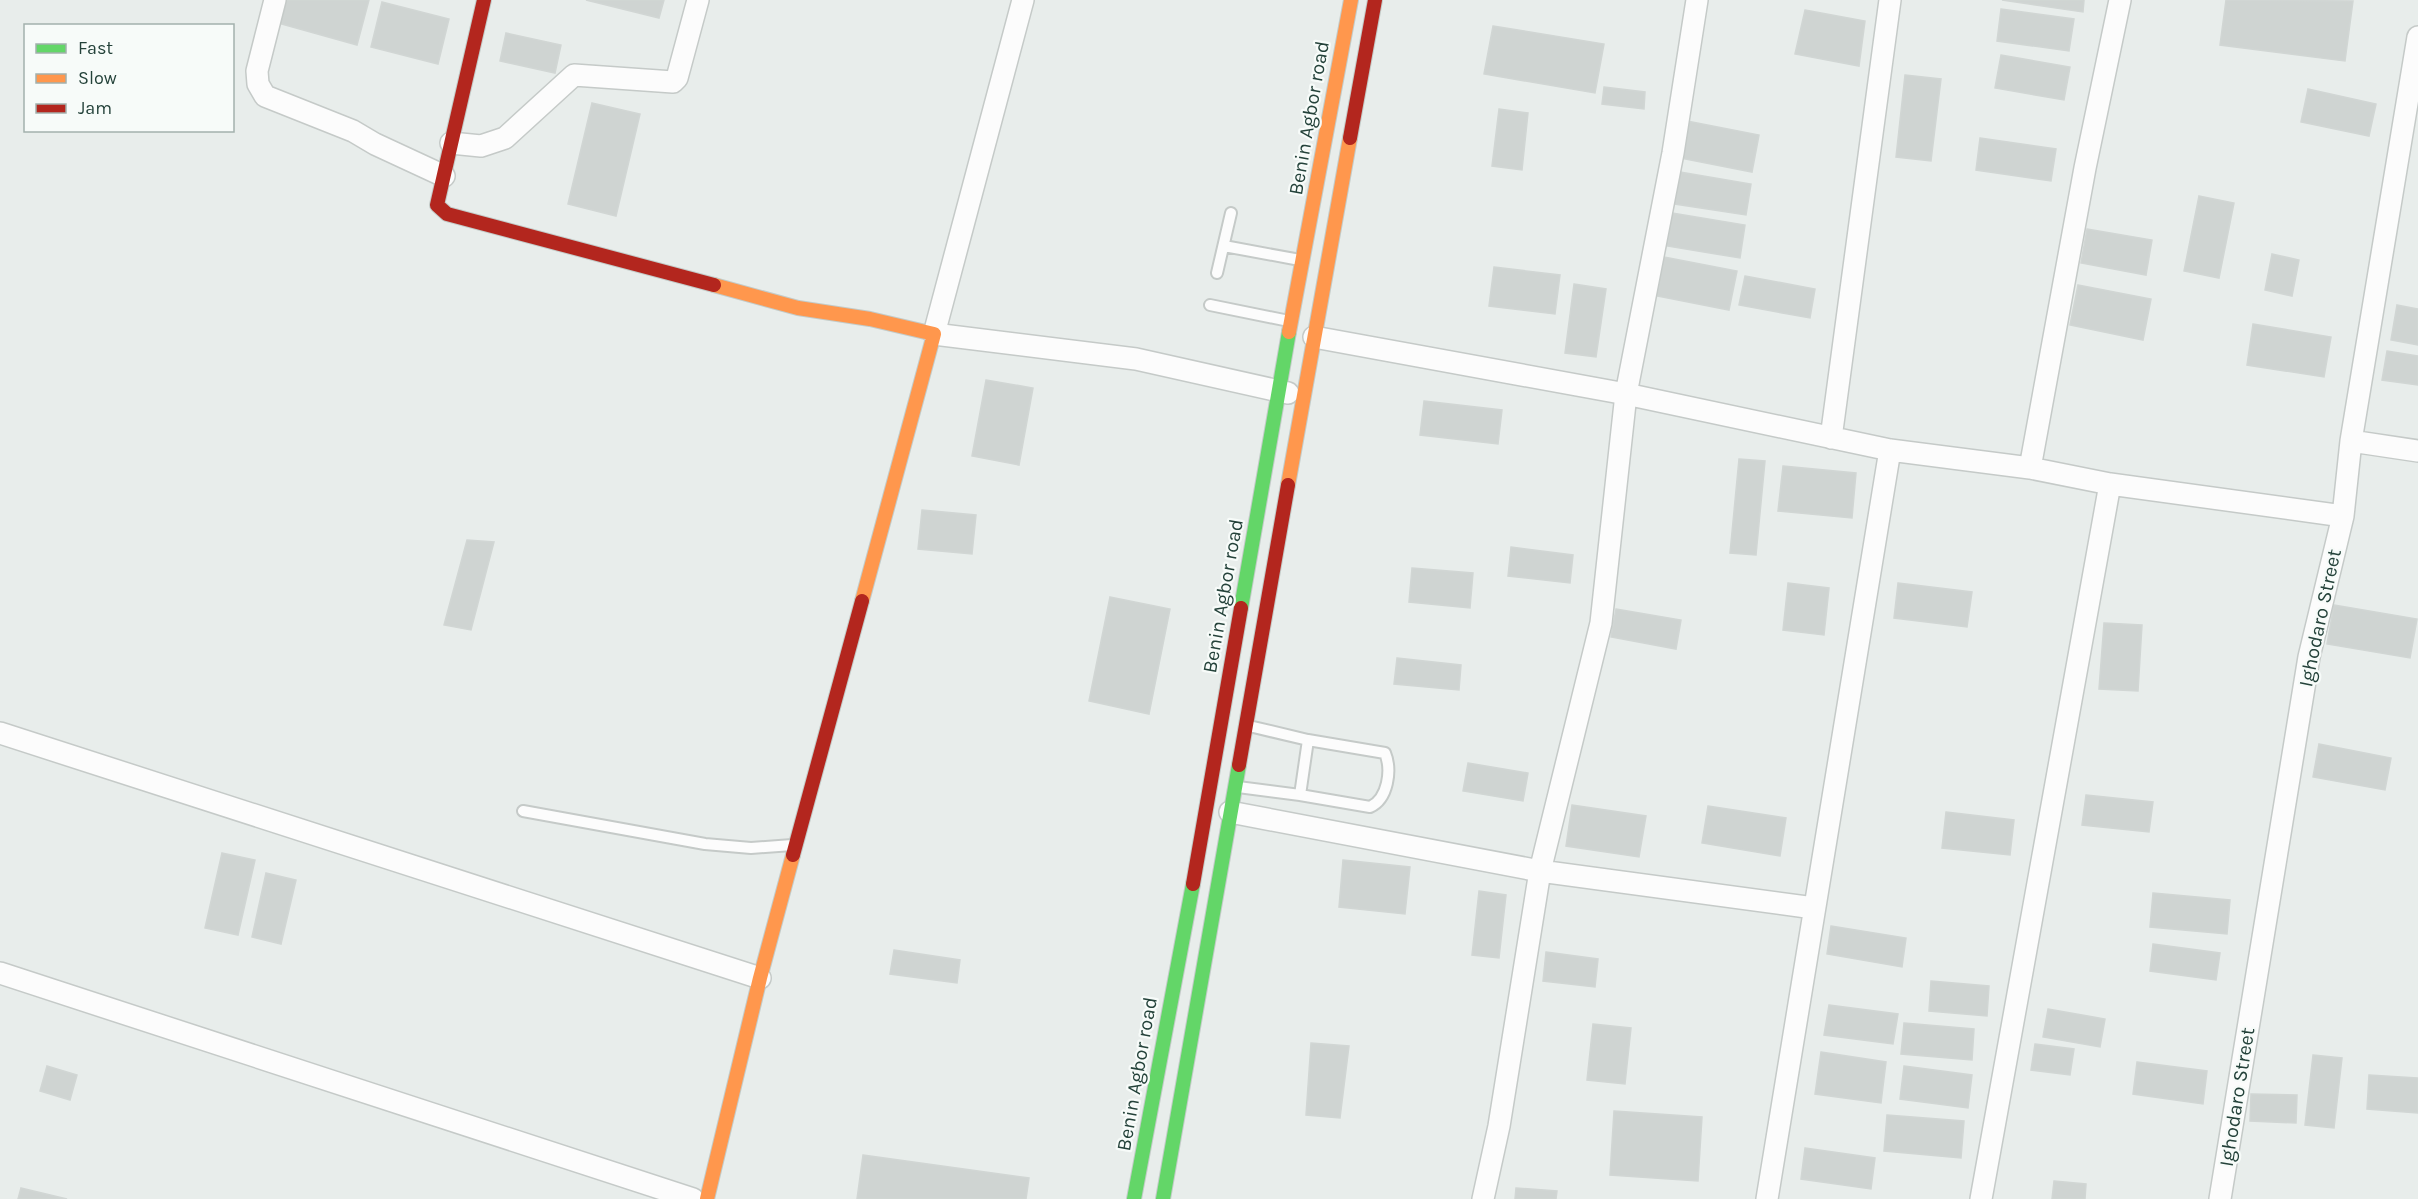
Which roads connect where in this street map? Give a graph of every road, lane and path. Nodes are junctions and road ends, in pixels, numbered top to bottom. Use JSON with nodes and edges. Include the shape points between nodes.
{"nodes":[{"id":1,"x":275,"y":0,"type":"edge"},
{"id":2,"x":484,"y":0,"type":"edge"},
{"id":3,"x":698,"y":0,"type":"edge"},
{"id":4,"x":1023,"y":0,"type":"edge"},
{"id":5,"x":1375,"y":0,"type":"edge"},
{"id":6,"x":1697,"y":0,"type":"edge"},
{"id":7,"x":1890,"y":0,"type":"edge"},
{"id":8,"x":2120,"y":0,"type":"edge"},
{"id":9,"x":1348,"y":1,"type":"edge"},
{"id":10,"x":2418,"y":37,"type":"edge"},
{"id":11,"x":451,"y":143,"type":"junction"},
{"id":12,"x":444,"y":176,"type":"junction"},
{"id":13,"x":1231,"y":213,"type":"dead end"},
{"id":14,"x":1224,"y":246,"type":"junction"},
{"id":15,"x":1303,"y":260,"type":"junction"},
{"id":16,"x":1217,"y":273,"type":"dead end"},
{"id":17,"x":1210,"y":305,"type":"dead end"},
{"id":18,"x":1292,"y":321,"type":"junction"},
{"id":19,"x":934,"y":334,"type":"junction"},
{"id":20,"x":1314,"y":337,"type":"junction"},
{"id":21,"x":1278,"y":391,"type":"junction"},
{"id":22,"x":1626,"y":394,"type":"junction"},
{"id":23,"x":1303,"y":397,"type":"junction"},
{"id":24,"x":1831,"y":438,"type":"junction"},
{"id":25,"x":2351,"y":441,"type":"junction"},
{"id":26,"x":1890,"y":450,"type":"junction"},
{"id":27,"x":2418,"y":451,"type":"edge"},
{"id":28,"x":2030,"y":468,"type":"junction"},
{"id":29,"x":2110,"y":484,"type":"junction"},
{"id":30,"x":2343,"y":516,"type":"junction"},
{"id":31,"x":1245,"y":725,"type":"junction"},
{"id":32,"x":0,"y":733,"type":"edge"},
{"id":33,"x":1308,"y":740,"type":"junction"},
{"id":34,"x":1235,"y":786,"type":"junction"},
{"id":35,"x":1300,"y":795,"type":"junction"},
{"id":36,"x":523,"y":811,"type":"dead end"},
{"id":37,"x":1230,"y":812,"type":"junction"},
{"id":38,"x":796,"y":845,"type":"junction"},
{"id":39,"x":1540,"y":871,"type":"junction"},
{"id":40,"x":1814,"y":908,"type":"junction"},
{"id":41,"x":0,"y":973,"type":"edge"},
{"id":42,"x":760,"y":978,"type":"junction"},
{"id":43,"x":693,"y":1199,"type":"edge"},
{"id":44,"x":707,"y":1199,"type":"edge"},
{"id":45,"x":1134,"y":1199,"type":"edge"},
{"id":46,"x":1163,"y":1199,"type":"edge"},
{"id":47,"x":1483,"y":1199,"type":"edge"},
{"id":48,"x":1767,"y":1199,"type":"edge"},
{"id":49,"x":1981,"y":1199,"type":"edge"},
{"id":50,"x":2220,"y":1199,"type":"edge"}],
"edges":[{"from":1,"to":12,"type":"street","via":[[257,71],[258,84],[265,96],[353,131]]},
{"from":2,"to":11,"type":"main road"},
{"from":3,"to":11,"type":"street","via":[[673,82],[574,75],[505,138],[481,146]]},
{"from":4,"to":19,"type":"street"},
{"from":5,"to":20,"type":"main road"},
{"from":6,"to":22,"type":"street","via":[[1673,153]]},
{"from":7,"to":24,"type":"street"},
{"from":8,"to":28,"type":"street"},
{"from":9,"to":15,"type":"main road","name":"Benin Agbor road"},
{"from":10,"to":25,"type":"street","name":"Ighodaro Street"},
{"from":11,"to":12,"type":"main road"},
{"from":12,"to":19,"type":"main road","via":[[437,205],[447,214],[798,308]]},
{"from":13,"to":14,"type":"lane"},
{"from":14,"to":15,"type":"lane"},
{"from":14,"to":16,"type":"lane"},
{"from":15,"to":18,"type":"main road","name":"Benin Agbor road"},
{"from":17,"to":18,"type":"lane"},
{"from":18,"to":21,"type":"main road","name":"Benin Agbor road"},
{"from":19,"to":21,"type":"street","via":[[1136,359]]},
{"from":19,"to":38,"type":"main road"},
{"from":20,"to":22,"type":"street"},
{"from":20,"to":23,"type":"main road"},
{"from":21,"to":23,"type":"street"},
{"from":21,"to":45,"type":"main road","name":"Benin Agbor road","via":[[1209,796]]},
{"from":22,"to":24,"type":"street"},
{"from":22,"to":39,"type":"street","via":[[1601,623]]},
{"from":23,"to":31,"type":"main road"},
{"from":24,"to":26,"type":"street"},
{"from":25,"to":27,"type":"street"},
{"from":25,"to":30,"type":"street","name":"Ighodaro Street"},
{"from":26,"to":28,"type":"street"},
{"from":26,"to":40,"type":"street"},
{"from":28,"to":29,"type":"street"},
{"from":29,"to":30,"type":"street"},
{"from":29,"to":49,"type":"street"},
{"from":30,"to":50,"type":"street","name":"Ighodaro Street","via":[[2309,657]]},
{"from":31,"to":33,"type":"lane"},
{"from":31,"to":34,"type":"main road"},
{"from":32,"to":42,"type":"street"},
{"from":33,"to":35,"type":"lane"},
{"from":33,"to":35,"type":"lane","via":[[1385,753],[1389,764],[1384,794],[1379,803],[1370,807]]},
{"from":34,"to":35,"type":"lane"},
{"from":34,"to":37,"type":"main road"},
{"from":36,"to":38,"type":"lane","via":[[705,844],[751,848]]},
{"from":37,"to":39,"type":"street"},
{"from":37,"to":46,"type":"main road"},
{"from":38,"to":42,"type":"main road"},
{"from":39,"to":40,"type":"street"},
{"from":39,"to":47,"type":"street","via":[[1499,1126]]},
{"from":40,"to":48,"type":"street"},
{"from":41,"to":43,"type":"street"},
{"from":42,"to":44,"type":"main road"}]}
